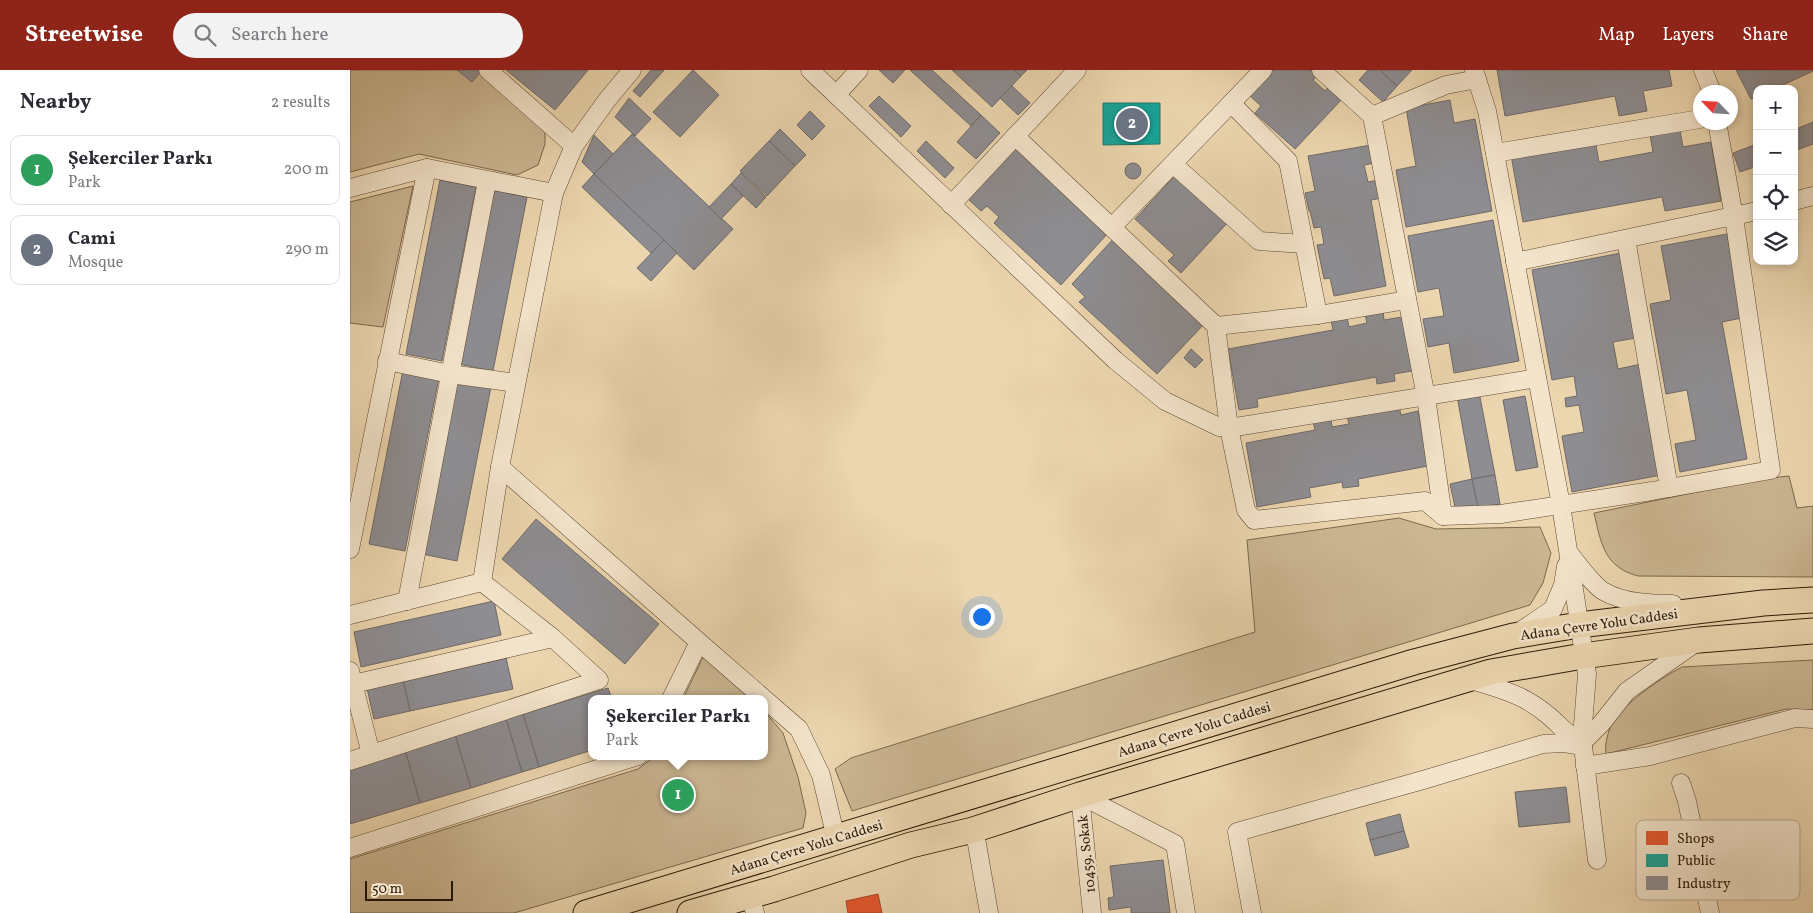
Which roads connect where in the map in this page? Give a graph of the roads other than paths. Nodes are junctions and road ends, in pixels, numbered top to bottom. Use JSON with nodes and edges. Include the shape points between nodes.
{"nodes":[{"id":1,"x":488,"y":70,"type":"edge"},
{"id":2,"x":632,"y":70,"type":"edge"},
{"id":3,"x":810,"y":70,"type":"edge"},
{"id":4,"x":859,"y":70,"type":"edge"},
{"id":5,"x":1077,"y":70,"type":"edge"},
{"id":6,"x":1263,"y":70,"type":"edge"},
{"id":7,"x":1321,"y":70,"type":"edge"},
{"id":8,"x":1703,"y":70,"type":"edge"},
{"id":9,"x":1476,"y":74,"type":"edge"},
{"id":10,"x":1709,"y":85,"type":"edge"},
{"id":11,"x":836,"y":95,"type":"junction"},
{"id":12,"x":1231,"y":104,"type":"junction"},
{"id":13,"x":1372,"y":116,"type":"junction"},
{"id":14,"x":1693,"y":120,"type":"edge"},
{"id":15,"x":1718,"y":130,"type":"edge"},
{"id":16,"x":1015,"y":136,"type":"junction"},
{"id":17,"x":574,"y":146,"type":"junction"},
{"id":18,"x":1495,"y":153,"type":"junction"},
{"id":19,"x":1173,"y":164,"type":"junction"},
{"id":20,"x":427,"y":168,"type":"junction"},
{"id":21,"x":487,"y":180,"type":"junction"},
{"id":22,"x":350,"y":188,"type":"edge"},
{"id":23,"x":554,"y":193,"type":"junction"},
{"id":24,"x":1813,"y":196,"type":"edge"},
{"id":25,"x":1798,"y":200,"type":"edge"},
{"id":26,"x":951,"y":205,"type":"junction"},
{"id":27,"x":1753,"y":212,"type":"edge"},
{"id":28,"x":1734,"y":217,"type":"junction"},
{"id":29,"x":1112,"y":227,"type":"junction"},
{"id":30,"x":1626,"y":240,"type":"junction"},
{"id":31,"x":1304,"y":244,"type":"junction"},
{"id":32,"x":1515,"y":262,"type":"junction"},
{"id":33,"x":1407,"y":300,"type":"junction"},
{"id":34,"x":1318,"y":315,"type":"junction"},
{"id":35,"x":1216,"y":326,"type":"junction"},
{"id":36,"x":386,"y":361,"type":"junction"},
{"id":37,"x":450,"y":374,"type":"junction"},
{"id":38,"x":1537,"y":378,"type":"junction"},
{"id":39,"x":516,"y":383,"type":"junction"},
{"id":40,"x":1426,"y":398,"type":"junction"},
{"id":41,"x":1229,"y":428,"type":"junction"},
{"id":42,"x":500,"y":467,"type":"junction"},
{"id":43,"x":1669,"y":488,"type":"junction"},
{"id":44,"x":355,"y":499,"type":"edge"},
{"id":45,"x":1561,"y":505,"type":"junction"},
{"id":46,"x":1444,"y":516,"type":"junction"},
{"id":47,"x":350,"y":549,"type":"edge"},
{"id":48,"x":1569,"y":553,"type":"junction"},
{"id":49,"x":482,"y":582,"type":"junction"},
{"id":50,"x":1813,"y":600,"type":"edge"},
{"id":51,"x":406,"y":601,"type":"junction"},
{"id":52,"x":1763,"y":603,"type":"junction"},
{"id":53,"x":350,"y":615,"type":"edge"},
{"id":54,"x":1579,"y":624,"type":"junction"},
{"id":55,"x":1813,"y":631,"type":"edge"},
{"id":56,"x":1514,"y":636,"type":"junction"},
{"id":57,"x":553,"y":638,"type":"junction"},
{"id":58,"x":1699,"y":640,"type":"junction"},
{"id":59,"x":699,"y":642,"type":"junction"},
{"id":60,"x":1583,"y":656,"type":"junction"},
{"id":61,"x":352,"y":678,"type":"edge"},
{"id":62,"x":1467,"y":679,"type":"junction"},
{"id":63,"x":673,"y":695,"type":"edge"},
{"id":64,"x":761,"y":695,"type":"edge"},
{"id":65,"x":768,"y":701,"type":"edge"},
{"id":66,"x":1813,"y":719,"type":"edge"},
{"id":67,"x":1582,"y":742,"type":"junction"},
{"id":68,"x":371,"y":754,"type":"junction"},
{"id":69,"x":625,"y":760,"type":"edge"},
{"id":70,"x":350,"y":761,"type":"edge"},
{"id":71,"x":1585,"y":766,"type":"junction"},
{"id":72,"x":1681,"y":783,"type":"dead end"},
{"id":73,"x":1080,"y":795,"type":"junction"},
{"id":74,"x":1691,"y":820,"type":"edge"},
{"id":75,"x":973,"y":830,"type":"junction"},
{"id":76,"x":836,"y":838,"type":"junction"},
{"id":77,"x":350,"y":848,"type":"edge"},
{"id":78,"x":1597,"y":860,"type":"dead end"},
{"id":79,"x":1707,"y":900,"type":"edge"},
{"id":80,"x":753,"y":904,"type":"edge"},
{"id":81,"x":586,"y":913,"type":"edge"},
{"id":82,"x":690,"y":913,"type":"edge"},
{"id":83,"x":989,"y":913,"type":"edge"},
{"id":84,"x":1092,"y":913,"type":"edge"},
{"id":85,"x":1186,"y":913,"type":"edge"},
{"id":86,"x":1252,"y":913,"type":"edge"},
{"id":87,"x":1710,"y":913,"type":"edge"}],
"edges":[{"from":1,"to":17,"type":"street"},
{"from":2,"to":17,"type":"street"},
{"from":3,"to":11,"type":"street"},
{"from":4,"to":11,"type":"street"},
{"from":5,"to":16,"type":"street"},
{"from":6,"to":12,"type":"street"},
{"from":7,"to":13,"type":"street"},
{"from":8,"to":10,"type":"street"},
{"from":9,"to":13,"type":"street"},
{"from":9,"to":18,"type":"street"},
{"from":11,"to":26,"type":"street"},
{"from":12,"to":19,"type":"street"},
{"from":12,"to":31,"type":"street","via":[[1288,160]]},
{"from":13,"to":33,"type":"street"},
{"from":14,"to":18,"type":"street"},
{"from":15,"to":28,"type":"street"},
{"from":16,"to":26,"type":"street"},
{"from":16,"to":29,"type":"street"},
{"from":17,"to":23,"type":"street"},
{"from":18,"to":32,"type":"street"},
{"from":19,"to":29,"type":"street"},
{"from":19,"to":31,"type":"street","via":[[1259,240]]},
{"from":20,"to":21,"type":"street"},
{"from":20,"to":22,"type":"street"},
{"from":20,"to":36,"type":"street"},
{"from":21,"to":23,"type":"street"},
{"from":21,"to":37,"type":"street"},
{"from":23,"to":39,"type":"street"},
{"from":24,"to":25,"type":"street"},
{"from":26,"to":41,"type":"street","via":[[1115,360],[1165,400],[1219,427]]},
{"from":27,"to":28,"type":"street"},
{"from":28,"to":30,"type":"street"},
{"from":28,"to":43,"type":"street","via":[[1771,470]]},
{"from":29,"to":35,"type":"street"},
{"from":30,"to":32,"type":"street"},
{"from":30,"to":43,"type":"street"},
{"from":31,"to":34,"type":"street"},
{"from":32,"to":38,"type":"street"},
{"from":33,"to":34,"type":"street"},
{"from":33,"to":40,"type":"street"},
{"from":34,"to":35,"type":"street"},
{"from":35,"to":41,"type":"street"},
{"from":36,"to":37,"type":"street"},
{"from":36,"to":44,"type":"street"},
{"from":37,"to":39,"type":"street"},
{"from":37,"to":51,"type":"street"},
{"from":38,"to":40,"type":"street"},
{"from":38,"to":45,"type":"street"},
{"from":39,"to":42,"type":"street"},
{"from":40,"to":41,"type":"street"},
{"from":40,"to":46,"type":"street"},
{"from":41,"to":46,"type":"street","via":[[1246,510],[1254,520],[1425,501]]},
{"from":42,"to":49,"type":"street"},
{"from":42,"to":59,"type":"street"},
{"from":43,"to":45,"type":"street"},
{"from":44,"to":47,"type":"street"},
{"from":45,"to":46,"type":"street","via":[[1501,514]]},
{"from":45,"to":48,"type":"street"},
{"from":48,"to":52,"type":"street","via":[[1602,591],[1627,600],[1652,604]]},
{"from":48,"to":54,"type":"street"},
{"from":48,"to":56,"type":"street","via":[[1563,585],[1553,609]]},
{"from":49,"to":51,"type":"street"},
{"from":49,"to":57,"type":"street"},
{"from":50,"to":52,"type":"highway","name":"Adana Çevre Yolu Caddesi"},
{"from":51,"to":53,"type":"street"},
{"from":52,"to":54,"type":"highway","name":"Adana Çevre Yolu Caddesi"},
{"from":54,"to":56,"type":"highway","name":"Adana Çevre Yolu Caddesi"},
{"from":54,"to":60,"type":"street"},
{"from":55,"to":58,"type":"highway","name":"Adana Çevre Yolu Caddesi"},
{"from":56,"to":76,"type":"highway","name":"Adana Çevre Yolu Caddesi","via":[[1414,662]]},
{"from":57,"to":61,"type":"street"},
{"from":57,"to":68,"type":"street","via":[[599,680]]},
{"from":58,"to":60,"type":"highway","name":"Adana Çevre Yolu Caddesi"},
{"from":58,"to":67,"type":"street","via":[[1626,692]]},
{"from":59,"to":63,"type":"street"},
{"from":59,"to":64,"type":"street"},
{"from":60,"to":62,"type":"highway","name":"Adana Çevre Yolu Caddesi"},
{"from":60,"to":67,"type":"street","via":[[1587,674]]},
{"from":61,"to":68,"type":"street"},
{"from":62,"to":67,"type":"street","via":[[1525,700]]},
{"from":62,"to":73,"type":"highway","name":"Adana Çevre Yolu Caddesi"},
{"from":65,"to":76,"type":"street","via":[[800,729],[821,775]]},
{"from":66,"to":71,"type":"street","via":[[1795,718],[1650,756]]},
{"from":67,"to":71,"type":"street"},
{"from":67,"to":86,"type":"street","via":[[1543,744],[1237,832]]},
{"from":68,"to":70,"type":"street"},
{"from":69,"to":77,"type":"street"},
{"from":71,"to":78,"type":"street"},
{"from":72,"to":74,"type":"street"},
{"from":73,"to":75,"type":"highway","name":"Adana Çevre Yolu Caddesi"},
{"from":73,"to":84,"type":"street","name":"10459. Sokak"},
{"from":73,"to":85,"type":"street","via":[[1175,844]]},
{"from":75,"to":80,"type":"highway","name":"Adana Çevre Yolu Caddesi","via":[[911,844],[774,889]]},
{"from":75,"to":83,"type":"street"},
{"from":76,"to":81,"type":"highway","name":"Adana Çevre Yolu Caddesi"},
{"from":79,"to":87,"type":"street"},
{"from":80,"to":82,"type":"highway","name":"Adana Çevre Yolu Caddesi"}]}
